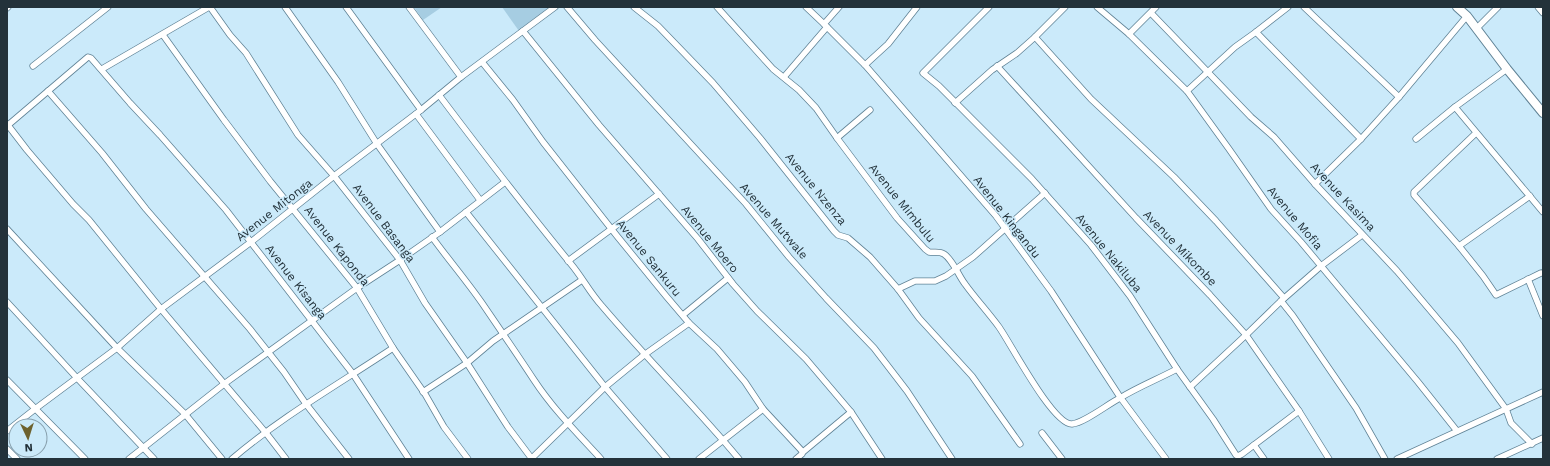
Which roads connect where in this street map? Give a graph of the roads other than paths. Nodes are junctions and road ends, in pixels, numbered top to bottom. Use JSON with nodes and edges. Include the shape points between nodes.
{"nodes":[{"id":1,"x":108,"y":7,"type":"edge"},
{"id":2,"x":210,"y":7,"type":"edge"},
{"id":3,"x":285,"y":7,"type":"edge"},
{"id":4,"x":346,"y":7,"type":"edge"},
{"id":5,"x":409,"y":7,"type":"edge"},
{"id":6,"x":555,"y":7,"type":"edge"},
{"id":7,"x":567,"y":7,"type":"edge"},
{"id":8,"x":634,"y":7,"type":"edge"},
{"id":9,"x":717,"y":7,"type":"edge"},
{"id":10,"x":806,"y":7,"type":"edge"},
{"id":11,"x":839,"y":7,"type":"edge"},
{"id":12,"x":917,"y":7,"type":"edge"},
{"id":13,"x":990,"y":7,"type":"edge"},
{"id":14,"x":1065,"y":7,"type":"edge"},
{"id":15,"x":1097,"y":7,"type":"edge"},
{"id":16,"x":1156,"y":7,"type":"edge"},
{"id":17,"x":1288,"y":7,"type":"edge"},
{"id":18,"x":1304,"y":7,"type":"edge"},
{"id":19,"x":1457,"y":7,"type":"edge"},
{"id":20,"x":1498,"y":7,"type":"edge"},
{"id":21,"x":1538,"y":7,"type":"edge"},
{"id":22,"x":1150,"y":12,"type":"junction"},
{"id":23,"x":1543,"y":13,"type":"edge"},
{"id":24,"x":1467,"y":16,"type":"junction"},
{"id":25,"x":825,"y":25,"type":"junction"},
{"id":26,"x":1476,"y":29,"type":"junction"},
{"id":27,"x":524,"y":31,"type":"junction"},
{"id":28,"x":1256,"y":32,"type":"junction"},
{"id":29,"x":1129,"y":34,"type":"junction"},
{"id":30,"x":163,"y":35,"type":"junction"},
{"id":31,"x":1035,"y":37,"type":"junction"},
{"id":32,"x":482,"y":62,"type":"junction"},
{"id":33,"x":865,"y":65,"type":"junction"},
{"id":34,"x":33,"y":66,"type":"dead end"},
{"id":35,"x":997,"y":66,"type":"junction"},
{"id":36,"x":102,"y":69,"type":"junction"},
{"id":37,"x":1507,"y":69,"type":"junction"},
{"id":38,"x":1208,"y":72,"type":"junction"},
{"id":39,"x":461,"y":77,"type":"junction"},
{"id":40,"x":784,"y":77,"type":"junction"},
{"id":41,"x":48,"y":91,"type":"junction"},
{"id":42,"x":1187,"y":91,"type":"junction"},
{"id":43,"x":439,"y":95,"type":"junction"},
{"id":44,"x":1399,"y":97,"type":"junction"},
{"id":45,"x":956,"y":103,"type":"junction"},
{"id":46,"x":1455,"y":107,"type":"junction"},
{"id":47,"x":870,"y":110,"type":"dead end"},
{"id":48,"x":419,"y":112,"type":"junction"},
{"id":49,"x":1543,"y":113,"type":"edge"},
{"id":50,"x":7,"y":125,"type":"edge"},
{"id":51,"x":1476,"y":133,"type":"junction"},
{"id":52,"x":836,"y":138,"type":"junction"},
{"id":53,"x":1361,"y":139,"type":"junction"},
{"id":54,"x":1416,"y":139,"type":"dead end"},
{"id":55,"x":377,"y":144,"type":"junction"},
{"id":56,"x":334,"y":176,"type":"junction"},
{"id":57,"x":505,"y":182,"type":"junction"},
{"id":58,"x":1315,"y":184,"type":"junction"},
{"id":59,"x":1044,"y":192,"type":"junction"},
{"id":60,"x":659,"y":194,"type":"junction"},
{"id":61,"x":1530,"y":196,"type":"junction"},
{"id":62,"x":480,"y":200,"type":"junction"},
{"id":63,"x":294,"y":209,"type":"junction"},
{"id":64,"x":466,"y":212,"type":"junction"},
{"id":65,"x":1543,"y":212,"type":"edge"},
{"id":66,"x":611,"y":229,"type":"junction"},
{"id":67,"x":1005,"y":229,"type":"junction"},
{"id":68,"x":7,"y":230,"type":"edge"},
{"id":69,"x":440,"y":232,"type":"junction"},
{"id":70,"x":1362,"y":235,"type":"junction"},
{"id":71,"x":432,"y":237,"type":"junction"},
{"id":72,"x":251,"y":242,"type":"junction"},
{"id":73,"x":1459,"y":246,"type":"junction"},
{"id":74,"x":400,"y":260,"type":"junction"},
{"id":75,"x":568,"y":260,"type":"junction"},
{"id":76,"x":1321,"y":266,"type":"junction"},
{"id":77,"x":956,"y":270,"type":"junction"},
{"id":78,"x":1541,"y":273,"type":"dead end"},
{"id":79,"x":204,"y":278,"type":"junction"},
{"id":80,"x":728,"y":278,"type":"junction"},
{"id":81,"x":1528,"y":279,"type":"junction"},
{"id":82,"x":582,"y":280,"type":"junction"},
{"id":83,"x":357,"y":288,"type":"junction"},
{"id":84,"x":898,"y":289,"type":"junction"},
{"id":85,"x":1282,"y":299,"type":"junction"},
{"id":86,"x":7,"y":302,"type":"edge"},
{"id":87,"x":541,"y":308,"type":"junction"},
{"id":88,"x":161,"y":309,"type":"junction"},
{"id":89,"x":683,"y":315,"type":"junction"},
{"id":90,"x":1543,"y":316,"type":"edge"},
{"id":91,"x":313,"y":321,"type":"junction"},
{"id":92,"x":689,"y":323,"type":"junction"},
{"id":93,"x":502,"y":334,"type":"junction"},
{"id":94,"x":1246,"y":335,"type":"junction"},
{"id":95,"x":117,"y":348,"type":"junction"},
{"id":96,"x":393,"y":348,"type":"junction"},
{"id":97,"x":268,"y":353,"type":"junction"},
{"id":98,"x":644,"y":355,"type":"junction"},
{"id":99,"x":467,"y":363,"type":"junction"},
{"id":100,"x":1177,"y":369,"type":"junction"},
{"id":101,"x":353,"y":374,"type":"junction"},
{"id":102,"x":77,"y":378,"type":"junction"},
{"id":103,"x":7,"y":380,"type":"edge"},
{"id":104,"x":224,"y":384,"type":"junction"},
{"id":105,"x":605,"y":387,"type":"junction"},
{"id":106,"x":1190,"y":387,"type":"junction"},
{"id":107,"x":423,"y":392,"type":"junction"},
{"id":108,"x":1543,"y":392,"type":"edge"},
{"id":109,"x":1120,"y":397,"type":"junction"},
{"id":110,"x":306,"y":404,"type":"junction"},
{"id":111,"x":35,"y":409,"type":"junction"},
{"id":112,"x":763,"y":409,"type":"junction"},
{"id":113,"x":1506,"y":409,"type":"junction"},
{"id":114,"x":1299,"y":411,"type":"junction"},
{"id":115,"x":851,"y":412,"type":"junction"},
{"id":116,"x":184,"y":414,"type":"junction"},
{"id":117,"x":568,"y":423,"type":"junction"},
{"id":118,"x":7,"y":431,"type":"edge"},
{"id":119,"x":1457,"y":431,"type":"junction"},
{"id":120,"x":266,"y":432,"type":"junction"},
{"id":121,"x":1042,"y":433,"type":"dead end"},
{"id":122,"x":1543,"y":438,"type":"edge"},
{"id":123,"x":723,"y":439,"type":"junction"},
{"id":124,"x":1020,"y":444,"type":"dead end"},
{"id":125,"x":1532,"y":444,"type":"junction"},
{"id":126,"x":1254,"y":445,"type":"junction"},
{"id":127,"x":143,"y":447,"type":"junction"},
{"id":128,"x":7,"y":449,"type":"edge"},
{"id":129,"x":800,"y":457,"type":"edge"},
{"id":130,"x":17,"y":459,"type":"edge"},
{"id":131,"x":84,"y":459,"type":"edge"},
{"id":132,"x":129,"y":459,"type":"edge"},
{"id":133,"x":154,"y":459,"type":"edge"},
{"id":134,"x":222,"y":459,"type":"edge"},
{"id":135,"x":232,"y":459,"type":"edge"},
{"id":136,"x":286,"y":459,"type":"edge"},
{"id":137,"x":349,"y":459,"type":"edge"},
{"id":138,"x":409,"y":459,"type":"edge"},
{"id":139,"x":468,"y":459,"type":"edge"},
{"id":140,"x":531,"y":459,"type":"edge"},
{"id":141,"x":601,"y":459,"type":"edge"},
{"id":142,"x":667,"y":459,"type":"edge"},
{"id":143,"x":699,"y":459,"type":"edge"},
{"id":144,"x":739,"y":459,"type":"edge"},
{"id":145,"x":882,"y":459,"type":"edge"},
{"id":146,"x":952,"y":459,"type":"edge"},
{"id":147,"x":1062,"y":459,"type":"edge"},
{"id":148,"x":1166,"y":459,"type":"edge"},
{"id":149,"x":1264,"y":459,"type":"edge"},
{"id":150,"x":1329,"y":459,"type":"edge"},
{"id":151,"x":1386,"y":459,"type":"edge"},
{"id":152,"x":1397,"y":459,"type":"edge"},
{"id":153,"x":1497,"y":459,"type":"edge"}],
"edges":[{"from":1,"to":34,"type":"street"},
{"from":2,"to":30,"type":"street"},
{"from":2,"to":56,"type":"street","name":"Avenue Basanga","via":[[246,53],[298,134]]},
{"from":3,"to":55,"type":"street","via":[[338,82]]},
{"from":4,"to":48,"type":"street"},
{"from":5,"to":39,"type":"street"},
{"from":6,"to":27,"type":"street","name":"Avenue Mitonga"},
{"from":7,"to":146,"type":"street","name":"Avenue Mutwale","via":[[874,348],[907,391]]},
{"from":8,"to":84,"type":"street","name":"Avenue Nzenza","via":[[658,26],[713,83],[834,231],[848,238],[870,257]]},
{"from":9,"to":40,"type":"street","name":"Avenue Mimbulu","via":[[760,55]]},
{"from":10,"to":25,"type":"street","name":"Avenue Kingandu"},
{"from":11,"to":25,"type":"street"},
{"from":12,"to":33,"type":"street","via":[[888,44]]},
{"from":13,"to":45,"type":"street","name":"Avenue Nakiluba","via":[[923,72]]},
{"from":14,"to":31,"type":"street"},
{"from":15,"to":29,"type":"street","name":"Avenue Mofia"},
{"from":16,"to":22,"type":"street"},
{"from":17,"to":28,"type":"street"},
{"from":18,"to":44,"type":"street"},
{"from":19,"to":24,"type":"street"},
{"from":20,"to":26,"type":"street"},
{"from":21,"to":23,"type":"street"},
{"from":22,"to":29,"type":"street"},
{"from":22,"to":38,"type":"street","name":"Avenue Kasima"},
{"from":24,"to":26,"type":"street"},
{"from":24,"to":44,"type":"street"},
{"from":25,"to":33,"type":"street","name":"Avenue Kingandu"},
{"from":25,"to":40,"type":"street"},
{"from":26,"to":37,"type":"street"},
{"from":27,"to":32,"type":"street","name":"Avenue Mitonga"},
{"from":27,"to":60,"type":"street","name":"Avenue Moero","via":[[599,125]]},
{"from":28,"to":38,"type":"street"},
{"from":28,"to":53,"type":"street"},
{"from":29,"to":42,"type":"street","name":"Avenue Mofia"},
{"from":30,"to":36,"type":"street"},
{"from":30,"to":63,"type":"street","name":"Avenue Kaponda","via":[[224,120]]},
{"from":31,"to":35,"type":"street"},
{"from":31,"to":85,"type":"street","via":[[1091,99],[1174,177],[1216,221]]},
{"from":32,"to":39,"type":"street","name":"Avenue Mitonga"},
{"from":32,"to":66,"type":"street","name":"Avenue Sankuru"},
{"from":33,"to":67,"type":"street","name":"Avenue Kingandu"},
{"from":35,"to":45,"type":"street"},
{"from":35,"to":94,"type":"street","name":"Avenue Mikombe"},
{"from":36,"to":41,"type":"street","name":"Avenue Kisanga","via":[[88,57]]},
{"from":36,"to":72,"type":"street","name":"Avenue Kisanga"},
{"from":37,"to":46,"type":"street"},
{"from":37,"to":49,"type":"street"},
{"from":38,"to":42,"type":"street"},
{"from":38,"to":58,"type":"street","name":"Avenue Kasima","via":[[1274,137]]},
{"from":39,"to":43,"type":"street","name":"Avenue Mitonga"},
{"from":40,"to":52,"type":"street","name":"Avenue Mimbulu","via":[[816,108]]},
{"from":41,"to":50,"type":"street"},
{"from":41,"to":79,"type":"street"},
{"from":42,"to":76,"type":"street","name":"Avenue Mofia","via":[[1271,209]]},
{"from":43,"to":48,"type":"street","name":"Avenue Mitonga"},
{"from":43,"to":57,"type":"street"},
{"from":44,"to":53,"type":"street"},
{"from":45,"to":59,"type":"street","name":"Avenue Nakiluba"},
{"from":46,"to":51,"type":"street"},
{"from":46,"to":54,"type":"street"},
{"from":47,"to":52,"type":"street"},
{"from":48,"to":55,"type":"street","name":"Avenue Mitonga"},
{"from":48,"to":62,"type":"street"},
{"from":50,"to":88,"type":"street"},
{"from":51,"to":61,"type":"street"},
{"from":51,"to":73,"type":"street","via":[[1414,192],[1414,197]]},
{"from":52,"to":77,"type":"street","name":"Avenue Mimbulu","via":[[897,218],[925,249],[945,254]]},
{"from":53,"to":58,"type":"street"},
{"from":55,"to":56,"type":"street","name":"Avenue Mitonga"},
{"from":55,"to":69,"type":"street"},
{"from":56,"to":63,"type":"street","name":"Avenue Mitonga"},
{"from":56,"to":74,"type":"street","name":"Avenue Basanga"},
{"from":57,"to":62,"type":"street"},
{"from":57,"to":75,"type":"street"},
{"from":58,"to":70,"type":"street","name":"Avenue Kasima"},
{"from":59,"to":67,"type":"street"},
{"from":59,"to":100,"type":"street","name":"Avenue Nakiluba","via":[[1091,245],[1130,296]]},
{"from":60,"to":66,"type":"street"},
{"from":60,"to":80,"type":"street","name":"Avenue Moero"},
{"from":61,"to":65,"type":"street"},
{"from":61,"to":73,"type":"street"},
{"from":62,"to":64,"type":"street"},
{"from":63,"to":72,"type":"street","name":"Avenue Mitonga"},
{"from":63,"to":83,"type":"street","name":"Avenue Kaponda"},
{"from":64,"to":69,"type":"street"},
{"from":64,"to":87,"type":"street"},
{"from":66,"to":75,"type":"street"},
{"from":66,"to":89,"type":"street","name":"Avenue Sankuru"},
{"from":67,"to":77,"type":"street"},
{"from":67,"to":109,"type":"street","name":"Avenue Kingandu","via":[[1050,291]]},
{"from":68,"to":95,"type":"street"},
{"from":69,"to":71,"type":"street"},
{"from":70,"to":76,"type":"street"},
{"from":70,"to":113,"type":"street","name":"Avenue Kasima","via":[[1397,271],[1458,343]]},
{"from":71,"to":74,"type":"street"},
{"from":71,"to":93,"type":"street","via":[[481,301]]},
{"from":72,"to":79,"type":"street","name":"Avenue Mitonga"},
{"from":72,"to":91,"type":"street","name":"Avenue Kisanga"},
{"from":73,"to":81,"type":"street","via":[[1496,294]]},
{"from":74,"to":83,"type":"street"},
{"from":74,"to":99,"type":"street","name":"Avenue Basanga","via":[[425,303]]},
{"from":75,"to":82,"type":"street"},
{"from":76,"to":85,"type":"street"},
{"from":76,"to":119,"type":"street","name":"Avenue Mofia"},
{"from":77,"to":84,"type":"street","via":[[939,280],[915,281]]},
{"from":77,"to":109,"type":"street","name":"Avenue Mimbulu","via":[[999,327],[1042,396],[1059,418],[1066,423],[1075,423]]},
{"from":78,"to":81,"type":"street"},
{"from":79,"to":88,"type":"street","name":"Avenue Mitonga"},
{"from":79,"to":97,"type":"street"},
{"from":80,"to":89,"type":"street"},
{"from":80,"to":115,"type":"street","name":"Avenue Moero","via":[[757,311],[806,359]]},
{"from":81,"to":90,"type":"street"},
{"from":82,"to":87,"type":"street"},
{"from":82,"to":98,"type":"street"},
{"from":83,"to":91,"type":"street"},
{"from":83,"to":96,"type":"street","name":"Avenue Kaponda"},
{"from":84,"to":124,"type":"street","name":"Avenue Nzenza","via":[[919,318],[972,376]]},
{"from":85,"to":94,"type":"street"},
{"from":85,"to":151,"type":"street","via":[[1356,408]]},
{"from":86,"to":102,"type":"street"},
{"from":87,"to":93,"type":"street"},
{"from":87,"to":105,"type":"street"},
{"from":88,"to":95,"type":"street","name":"Avenue Mitonga"},
{"from":88,"to":104,"type":"street"},
{"from":89,"to":92,"type":"street","name":"Avenue Sankuru"},
{"from":91,"to":97,"type":"street"},
{"from":91,"to":101,"type":"street","name":"Avenue Kisanga"},
{"from":92,"to":98,"type":"street"},
{"from":92,"to":112,"type":"street","name":"Avenue Sankuru","via":[[717,349],[746,382]]},
{"from":93,"to":99,"type":"street"},
{"from":93,"to":117,"type":"street"},
{"from":94,"to":106,"type":"street"},
{"from":94,"to":114,"type":"street","name":"Avenue Mikombe"},
{"from":95,"to":102,"type":"street","name":"Avenue Mitonga"},
{"from":95,"to":116,"type":"street"},
{"from":96,"to":101,"type":"street"},
{"from":96,"to":107,"type":"street","name":"Avenue Kaponda"},
{"from":97,"to":104,"type":"street"},
{"from":97,"to":110,"type":"street"},
{"from":98,"to":105,"type":"street"},
{"from":98,"to":123,"type":"street"},
{"from":99,"to":107,"type":"street"},
{"from":99,"to":140,"type":"street","name":"Avenue Basanga"},
{"from":100,"to":106,"type":"street","name":"Avenue Nakiluba"},
{"from":100,"to":109,"type":"street","name":"Avenue Mimbulu"},
{"from":101,"to":110,"type":"street"},
{"from":101,"to":138,"type":"street","name":"Avenue Kisanga"},
{"from":102,"to":111,"type":"street","name":"Avenue Mitonga"},
{"from":102,"to":127,"type":"street"},
{"from":103,"to":111,"type":"street"},
{"from":104,"to":116,"type":"street"},
{"from":104,"to":120,"type":"street"},
{"from":105,"to":117,"type":"street"},
{"from":105,"to":142,"type":"street"},
{"from":106,"to":126,"type":"street","name":"Avenue Nakiluba","via":[[1236,455],[1242,454]]},
{"from":107,"to":139,"type":"street","name":"Avenue Kaponda","via":[[444,427]]},
{"from":108,"to":113,"type":"street"},
{"from":109,"to":148,"type":"street","name":"Avenue Kingandu"},
{"from":110,"to":120,"type":"street"},
{"from":110,"to":137,"type":"street"},
{"from":111,"to":118,"type":"street","name":"Avenue Mitonga"},
{"from":111,"to":131,"type":"street"},
{"from":112,"to":123,"type":"street"},
{"from":112,"to":129,"type":"street","name":"Avenue Sankuru"},
{"from":113,"to":119,"type":"street"},
{"from":113,"to":125,"type":"street","name":"Avenue Kasima","via":[[1511,423]]},
{"from":114,"to":126,"type":"street"},
{"from":114,"to":150,"type":"street","name":"Avenue Mikombe"},
{"from":115,"to":129,"type":"street"},
{"from":115,"to":145,"type":"street","name":"Avenue Moero"},
{"from":116,"to":127,"type":"street"},
{"from":116,"to":134,"type":"street"},
{"from":117,"to":140,"type":"street"},
{"from":117,"to":141,"type":"street"},
{"from":119,"to":152,"type":"street"},
{"from":120,"to":135,"type":"street"},
{"from":120,"to":136,"type":"street"},
{"from":121,"to":147,"type":"street"},
{"from":122,"to":125,"type":"street"},
{"from":123,"to":143,"type":"street"},
{"from":123,"to":144,"type":"street"},
{"from":125,"to":153,"type":"street"},
{"from":126,"to":149,"type":"street"},
{"from":127,"to":132,"type":"street"},
{"from":127,"to":133,"type":"street"},
{"from":128,"to":130,"type":"street"}]}
